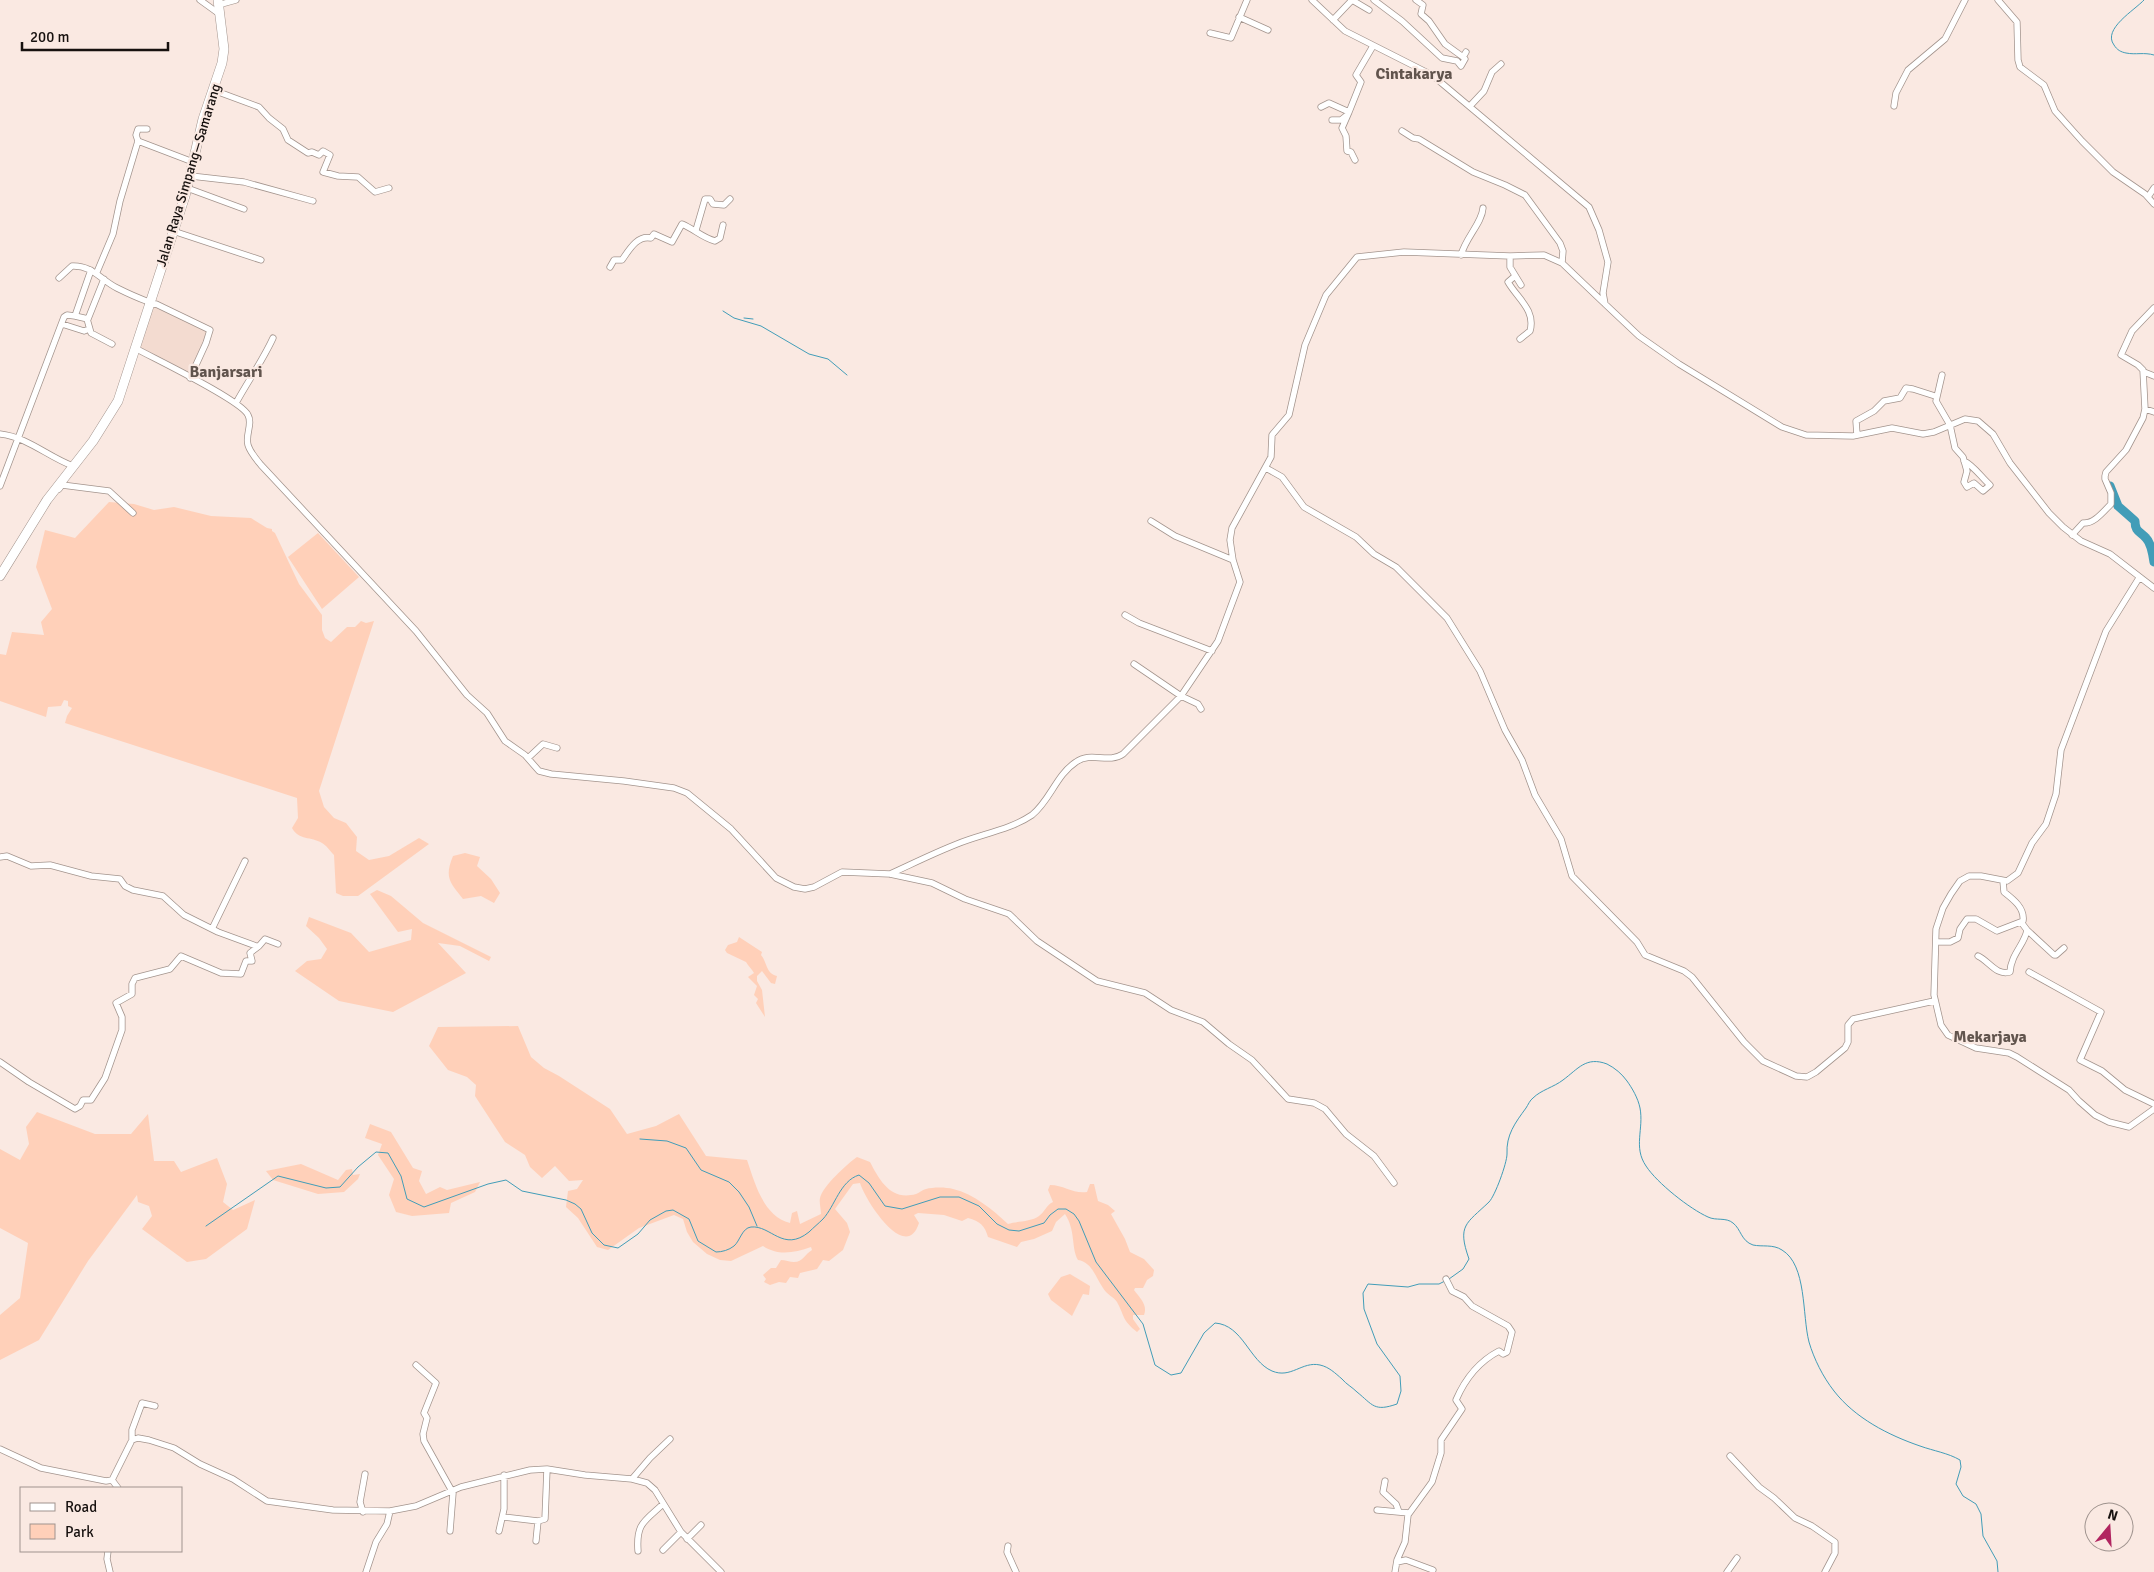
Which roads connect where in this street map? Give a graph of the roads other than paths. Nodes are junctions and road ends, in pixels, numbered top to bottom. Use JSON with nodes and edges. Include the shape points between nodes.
{"nodes":[{"id":1,"x":200,"y":0,"type":"edge"},
{"id":2,"x":236,"y":0,"type":"edge"},
{"id":3,"x":1247,"y":0,"type":"edge"},
{"id":4,"x":1312,"y":0,"type":"edge"},
{"id":5,"x":1352,"y":0,"type":"edge"},
{"id":6,"x":1374,"y":0,"type":"edge"},
{"id":7,"x":1416,"y":0,"type":"edge"},
{"id":8,"x":1965,"y":0,"type":"edge"},
{"id":9,"x":1998,"y":0,"type":"edge"},
{"id":10,"x":218,"y":6,"type":"edge"},
{"id":11,"x":1369,"y":10,"type":"dead end"},
{"id":12,"x":1239,"y":17,"type":"junction"},
{"id":13,"x":1333,"y":20,"type":"junction"},
{"id":14,"x":1268,"y":30,"type":"dead end"},
{"id":15,"x":1210,"y":32,"type":"dead end"},
{"id":16,"x":1372,"y":46,"type":"junction"},
{"id":17,"x":1502,"y":64,"type":"dead end"},
{"id":18,"x":213,"y":90,"type":"junction"},
{"id":19,"x":1470,"y":106,"type":"junction"},
{"id":20,"x":1894,"y":106,"type":"dead end"},
{"id":21,"x":1321,"y":107,"type":"dead end"},
{"id":22,"x":1349,"y":113,"type":"junction"},
{"id":23,"x":1332,"y":120,"type":"dead end"},
{"id":24,"x":147,"y":129,"type":"dead end"},
{"id":25,"x":1402,"y":131,"type":"dead end"},
{"id":26,"x":138,"y":141,"type":"junction"},
{"id":27,"x":1354,"y":160,"type":"dead end"},
{"id":28,"x":193,"y":162,"type":"junction"},
{"id":29,"x":191,"y":176,"type":"junction"},
{"id":30,"x":187,"y":188,"type":"junction"},
{"id":31,"x":389,"y":188,"type":"dead end"},
{"id":32,"x":2154,"y":188,"type":"edge"},
{"id":33,"x":2148,"y":197,"type":"junction"},
{"id":34,"x":730,"y":199,"type":"dead end"},
{"id":35,"x":313,"y":201,"type":"dead end"},
{"id":36,"x":2154,"y":204,"type":"edge"},
{"id":37,"x":1483,"y":208,"type":"dead end"},
{"id":38,"x":244,"y":209,"type":"dead end"},
{"id":39,"x":724,"y":225,"type":"dead end"},
{"id":40,"x":696,"y":230,"type":"junction"},
{"id":41,"x":173,"y":231,"type":"junction"},
{"id":42,"x":1461,"y":255,"type":"junction"},
{"id":43,"x":1510,"y":256,"type":"junction"},
{"id":44,"x":260,"y":260,"type":"dead end"},
{"id":45,"x":1562,"y":263,"type":"junction"},
{"id":46,"x":610,"y":268,"type":"dead end"},
{"id":47,"x":94,"y":271,"type":"junction"},
{"id":48,"x":1515,"y":276,"type":"junction"},
{"id":49,"x":59,"y":278,"type":"dead end"},
{"id":50,"x":104,"y":279,"type":"junction"},
{"id":51,"x":1521,"y":285,"type":"dead end"},
{"id":52,"x":149,"y":304,"type":"junction"},
{"id":53,"x":1605,"y":304,"type":"junction"},
{"id":54,"x":2154,"y":308,"type":"edge"},
{"id":55,"x":74,"y":316,"type":"junction"},
{"id":56,"x":87,"y":319,"type":"junction"},
{"id":57,"x":62,"y":324,"type":"junction"},
{"id":58,"x":89,"y":329,"type":"junction"},
{"id":59,"x":273,"y":338,"type":"dead end"},
{"id":60,"x":1520,"y":339,"type":"dead end"},
{"id":61,"x":112,"y":344,"type":"dead end"},
{"id":62,"x":135,"y":348,"type":"junction"},
{"id":63,"x":2144,"y":372,"type":"junction"},
{"id":64,"x":1942,"y":375,"type":"dead end"},
{"id":65,"x":2154,"y":376,"type":"edge"},
{"id":66,"x":190,"y":378,"type":"junction"},
{"id":67,"x":1935,"y":396,"type":"junction"},
{"id":68,"x":236,"y":403,"type":"junction"},
{"id":69,"x":2145,"y":409,"type":"junction"},
{"id":70,"x":2154,"y":412,"type":"edge"},
{"id":71,"x":1950,"y":425,"type":"junction"},
{"id":72,"x":0,"y":434,"type":"edge"},
{"id":73,"x":1857,"y":435,"type":"junction"},
{"id":74,"x":18,"y":438,"type":"junction"},
{"id":75,"x":1964,"y":461,"type":"junction"},
{"id":76,"x":73,"y":466,"type":"junction"},
{"id":77,"x":1266,"y":468,"type":"junction"},
{"id":78,"x":0,"y":486,"type":"edge"},
{"id":79,"x":53,"y":492,"type":"junction"},
{"id":80,"x":133,"y":513,"type":"dead end"},
{"id":81,"x":1151,"y":521,"type":"dead end"},
{"id":82,"x":2072,"y":535,"type":"junction"},
{"id":83,"x":1232,"y":560,"type":"junction"},
{"id":84,"x":0,"y":576,"type":"edge"},
{"id":85,"x":2139,"y":578,"type":"junction"},
{"id":86,"x":2154,"y":588,"type":"edge"},
{"id":87,"x":1125,"y":615,"type":"dead end"},
{"id":88,"x":1212,"y":651,"type":"junction"},
{"id":89,"x":1134,"y":664,"type":"dead end"},
{"id":90,"x":1181,"y":696,"type":"junction"},
{"id":91,"x":1201,"y":710,"type":"dead end"},
{"id":92,"x":557,"y":748,"type":"dead end"},
{"id":93,"x":528,"y":758,"type":"junction"},
{"id":94,"x":0,"y":857,"type":"edge"},
{"id":95,"x":245,"y":861,"type":"dead end"},
{"id":96,"x":890,"y":874,"type":"junction"},
{"id":97,"x":2004,"y":880,"type":"junction"},
{"id":98,"x":2021,"y":922,"type":"junction"},
{"id":99,"x":212,"y":929,"type":"junction"},
{"id":100,"x":2027,"y":930,"type":"junction"},
{"id":101,"x":1937,"y":942,"type":"junction"},
{"id":102,"x":278,"y":944,"type":"dead end"},
{"id":103,"x":259,"y":946,"type":"junction"},
{"id":104,"x":2064,"y":948,"type":"dead end"},
{"id":105,"x":1978,"y":956,"type":"dead end"},
{"id":106,"x":2029,"y":972,"type":"dead end"},
{"id":107,"x":1934,"y":1001,"type":"junction"},
{"id":108,"x":0,"y":1062,"type":"edge"},
{"id":109,"x":2154,"y":1104,"type":"edge"},
{"id":110,"x":2154,"y":1109,"type":"edge"},
{"id":111,"x":1394,"y":1183,"type":"dead end"},
{"id":112,"x":1446,"y":1279,"type":"dead end"},
{"id":113,"x":416,"y":1365,"type":"dead end"},
{"id":114,"x":155,"y":1406,"type":"dead end"},
{"id":115,"x":670,"y":1439,"type":"dead end"},
{"id":116,"x":132,"y":1440,"type":"junction"},
{"id":117,"x":0,"y":1449,"type":"edge"},
{"id":118,"x":1730,"y":1456,"type":"dead end"},
{"id":119,"x":547,"y":1469,"type":"junction"},
{"id":120,"x":365,"y":1474,"type":"dead end"},
{"id":121,"x":504,"y":1475,"type":"junction"},
{"id":122,"x":632,"y":1479,"type":"junction"},
{"id":123,"x":112,"y":1480,"type":"junction"},
{"id":124,"x":1385,"y":1481,"type":"dead end"},
{"id":125,"x":117,"y":1487,"type":"edge"},
{"id":126,"x":452,"y":1490,"type":"junction"},
{"id":127,"x":663,"y":1504,"type":"junction"},
{"id":128,"x":1378,"y":1510,"type":"dead end"},
{"id":129,"x":390,"y":1511,"type":"junction"},
{"id":130,"x":363,"y":1512,"type":"junction"},
{"id":131,"x":1399,"y":1512,"type":"junction"},
{"id":132,"x":1409,"y":1513,"type":"junction"},
{"id":133,"x":503,"y":1517,"type":"junction"},
{"id":134,"x":538,"y":1521,"type":"junction"},
{"id":135,"x":700,"y":1525,"type":"dead end"},
{"id":136,"x":450,"y":1531,"type":"dead end"},
{"id":137,"x":499,"y":1531,"type":"dead end"},
{"id":138,"x":681,"y":1532,"type":"junction"},
{"id":139,"x":687,"y":1539,"type":"junction"},
{"id":140,"x":536,"y":1541,"type":"dead end"},
{"id":141,"x":1008,"y":1546,"type":"dead end"},
{"id":142,"x":662,"y":1550,"type":"dead end"},
{"id":143,"x":638,"y":1551,"type":"dead end"},
{"id":144,"x":108,"y":1552,"type":"edge"},
{"id":145,"x":1737,"y":1558,"type":"dead end"},
{"id":146,"x":1398,"y":1561,"type":"junction"},
{"id":147,"x":1433,"y":1570,"type":"dead end"},
{"id":148,"x":110,"y":1572,"type":"edge"},
{"id":149,"x":366,"y":1572,"type":"edge"},
{"id":150,"x":721,"y":1572,"type":"edge"},
{"id":151,"x":1016,"y":1572,"type":"edge"},
{"id":152,"x":1395,"y":1572,"type":"edge"},
{"id":153,"x":1727,"y":1572,"type":"edge"},
{"id":154,"x":1825,"y":1572,"type":"edge"}],
"edges":[{"from":1,"to":10,"type":"street"},
{"from":2,"to":10,"type":"street"},
{"from":3,"to":12,"type":"street"},
{"from":4,"to":13,"type":"street"},
{"from":5,"to":11,"type":"street"},
{"from":5,"to":13,"type":"street"},
{"from":6,"to":7,"type":"street","via":[[1442,58],[1457,61],[1462,66],[1464,55],[1445,44],[1421,14],[1423,5]]},
{"from":8,"to":20,"type":"street","via":[[1944,39],[1908,70],[1896,93]]},
{"from":9,"to":33,"type":"street","via":[[2017,22],[2020,67],[2044,85],[2055,111],[2082,141],[2113,172]]},
{"from":10,"to":18,"type":"main road","name":"Jalan Raya Simpang—Samarang","via":[[224,56]]},
{"from":12,"to":14,"type":"street"},
{"from":12,"to":15,"type":"street","via":[[1230,39]]},
{"from":13,"to":16,"type":"street"},
{"from":16,"to":19,"type":"street","via":[[1432,75]]},
{"from":16,"to":22,"type":"street","via":[[1356,75],[1361,82]]},
{"from":17,"to":19,"type":"street","via":[[1492,72],[1484,90]]},
{"from":18,"to":28,"type":"main road","name":"Jalan Raya Simpang—Samarang"},
{"from":18,"to":31,"type":"street","via":[[259,107],[283,129],[288,140],[308,153],[319,155],[323,151],[330,155],[323,172],[358,177],[375,192]]},
{"from":19,"to":53,"type":"street","via":[[1497,132],[1590,207],[1608,262],[1603,293]]},
{"from":21,"to":22,"type":"street","via":[[1328,103]]},
{"from":22,"to":23,"type":"street","via":[[1342,120]]},
{"from":22,"to":27,"type":"street","via":[[1342,128],[1347,151],[1351,152]]},
{"from":24,"to":26,"type":"street","via":[[138,129]]},
{"from":25,"to":45,"type":"street","via":[[1474,172],[1525,196],[1560,243]]},
{"from":26,"to":28,"type":"street"},
{"from":26,"to":47,"type":"street","via":[[112,237]]},
{"from":28,"to":29,"type":"main road","name":"Jalan Raya Simpang—Samarang"},
{"from":29,"to":30,"type":"main road","name":"Jalan Raya Simpang—Samarang"},
{"from":29,"to":35,"type":"street","via":[[244,182]]},
{"from":30,"to":38,"type":"street"},
{"from":30,"to":41,"type":"main road","name":"Jalan Raya Simpang—Samarang"},
{"from":32,"to":33,"type":"street"},
{"from":33,"to":36,"type":"street"},
{"from":34,"to":40,"type":"street","via":[[725,204],[713,204],[710,199],[705,199]]},
{"from":37,"to":42,"type":"street"},
{"from":39,"to":40,"type":"street","via":[[720,238],[714,241]]},
{"from":40,"to":46,"type":"street","via":[[681,224],[672,242],[654,234],[643,238],[622,260],[614,260]]},
{"from":41,"to":44,"type":"street"},
{"from":41,"to":52,"type":"main road","name":"Jalan Raya Simpang—Samarang"},
{"from":42,"to":43,"type":"street"},
{"from":42,"to":77,"type":"street","via":[[1404,252],[1367,255],[1354,260],[1326,296],[1306,344],[1289,416],[1272,435],[1272,454]]},
{"from":43,"to":45,"type":"street","via":[[1544,255]]},
{"from":43,"to":48,"type":"street","via":[[1510,267]]},
{"from":45,"to":53,"type":"street"},
{"from":47,"to":49,"type":"street","via":[[73,266]]},
{"from":47,"to":50,"type":"street"},
{"from":47,"to":55,"type":"street"},
{"from":48,"to":51,"type":"street"},
{"from":48,"to":60,"type":"street","via":[[1509,285],[1525,304],[1532,328]]},
{"from":50,"to":52,"type":"street"},
{"from":50,"to":56,"type":"street"},
{"from":52,"to":62,"type":"main road","name":"Jalan Raya Simpang—Samarang"},
{"from":52,"to":66,"type":"street","via":[[156,304],[210,330]]},
{"from":53,"to":73,"type":"street","via":[[1639,336],[1782,427],[1806,435]]},
{"from":54,"to":63,"type":"street","via":[[2135,327],[2121,353],[2142,367]]},
{"from":55,"to":56,"type":"street"},
{"from":55,"to":57,"type":"street","via":[[65,315]]},
{"from":56,"to":58,"type":"street"},
{"from":57,"to":58,"type":"street","via":[[84,331]]},
{"from":57,"to":74,"type":"street"},
{"from":58,"to":61,"type":"street"},
{"from":59,"to":68,"type":"street","via":[[259,368]]},
{"from":62,"to":66,"type":"street"},
{"from":62,"to":76,"type":"main road","name":"Jalan Raya Simpang—Samarang","via":[[116,406]]},
{"from":63,"to":65,"type":"street"},
{"from":63,"to":69,"type":"street"},
{"from":64,"to":67,"type":"street"},
{"from":66,"to":68,"type":"street"},
{"from":67,"to":71,"type":"street"},
{"from":67,"to":73,"type":"street","via":[[1906,388],[1900,398],[1884,401],[1874,411],[1859,418],[1856,421]]},
{"from":68,"to":93,"type":"street","via":[[248,414],[247,444],[261,464],[416,631],[471,700],[483,708],[505,742]]},
{"from":69,"to":70,"type":"street"},
{"from":69,"to":82,"type":"street","via":[[2140,428],[2106,472],[2104,479],[2111,493],[2111,504],[2094,521],[2083,523]]},
{"from":71,"to":73,"type":"street","via":[[1923,434],[1892,428]]},
{"from":71,"to":75,"type":"street","via":[[1955,448]]},
{"from":71,"to":82,"type":"street","via":[[1968,418],[1985,426],[2049,513]]},
{"from":72,"to":74,"type":"street"},
{"from":74,"to":76,"type":"street"},
{"from":74,"to":78,"type":"street"},
{"from":75,"to":75,"type":"street","via":[[1967,487],[1974,483],[1983,491],[1990,485],[1971,464]]},
{"from":76,"to":79,"type":"main road","name":"Jalan Raya Simpang—Samarang"},
{"from":77,"to":83,"type":"street","via":[[1232,528]]},
{"from":77,"to":107,"type":"street","via":[[1282,477],[1304,507],[1356,537],[1374,554],[1396,567],[1447,618],[1480,671],[1535,794],[1560,839],[1572,876],[1647,956],[1687,973],[1763,1061],[1807,1077],[1822,1069],[1845,1048],[1848,1025],[1853,1019]]},
{"from":79,"to":80,"type":"street","via":[[62,485],[106,490],[115,494]]},
{"from":79,"to":84,"type":"main road"},
{"from":81,"to":83,"type":"street","via":[[1175,536]]},
{"from":82,"to":85,"type":"street","via":[[2110,554]]},
{"from":83,"to":88,"type":"street","via":[[1240,582]]},
{"from":85,"to":86,"type":"street"},
{"from":85,"to":97,"type":"street","via":[[2106,632],[2098,652],[2061,750],[2056,794],[2046,824],[2032,843],[2018,873],[2010,880]]},
{"from":87,"to":88,"type":"street"},
{"from":88,"to":90,"type":"street"},
{"from":89,"to":90,"type":"street"},
{"from":90,"to":91,"type":"street","via":[[1198,704]]},
{"from":90,"to":96,"type":"street","via":[[1119,756],[1110,759],[1092,757],[1076,762],[1029,816]]},
{"from":92,"to":93,"type":"street","via":[[543,744]]},
{"from":93,"to":96,"type":"street","via":[[535,768],[544,773],[624,781],[687,793],[731,828],[776,878],[794,887],[814,887],[842,872]]},
{"from":94,"to":99,"type":"street","via":[[8,856],[31,866],[50,865],[91,876],[120,879],[133,890],[163,896],[184,915]]},
{"from":95,"to":99,"type":"street"},
{"from":96,"to":111,"type":"street","via":[[932,883],[965,899],[1009,914],[1042,945],[1096,980],[1145,993],[1171,1010],[1203,1022],[1252,1060],[1288,1099],[1314,1103],[1325,1109],[1346,1134],[1374,1156]]},
{"from":97,"to":98,"type":"street","via":[[2004,892],[2019,906],[2023,915]]},
{"from":97,"to":101,"type":"street","via":[[1975,876],[1960,881],[1943,908],[1936,929]]},
{"from":98,"to":100,"type":"street"},
{"from":98,"to":101,"type":"street","via":[[1997,931],[1976,919],[1967,919],[1958,938]]},
{"from":99,"to":103,"type":"street"},
{"from":100,"to":104,"type":"street","via":[[2054,955]]},
{"from":100,"to":105,"type":"street","via":[[2008,973],[1998,971]]},
{"from":101,"to":107,"type":"street"},
{"from":102,"to":103,"type":"street","via":[[265,939]]},
{"from":103,"to":108,"type":"street","via":[[251,952],[252,961],[246,961],[242,974],[221,973],[181,956],[170,969],[135,978],[132,994],[116,1003],[123,1028],[105,1078],[90,1100],[83,1100],[75,1109]]},
{"from":106,"to":109,"type":"street","via":[[2100,1012],[2080,1060],[2102,1071],[2125,1090]]},
{"from":107,"to":110,"type":"street","via":[[1941,1025],[1948,1035],[1976,1048],[2017,1057],[2069,1090],[2102,1119],[2129,1127]]},
{"from":112,"to":132,"type":"street","via":[[1448,1286],[1472,1306],[1508,1326],[1512,1332],[1506,1353],[1496,1352],[1466,1379],[1456,1400],[1462,1409],[1441,1440],[1441,1453],[1433,1480]]},
{"from":113,"to":126,"type":"street","via":[[436,1383],[424,1413],[427,1418],[423,1437]]},
{"from":114,"to":116,"type":"street","via":[[142,1404],[132,1428]]},
{"from":115,"to":122,"type":"street"},
{"from":116,"to":123,"type":"street"},
{"from":116,"to":130,"type":"street","via":[[149,1440],[174,1448],[267,1501]]},
{"from":117,"to":123,"type":"street","via":[[41,1468]]},
{"from":118,"to":154,"type":"street","via":[[1759,1488],[1795,1518],[1835,1542],[1835,1553]]},
{"from":119,"to":121,"type":"street"},
{"from":119,"to":122,"type":"street","via":[[585,1476]]},
{"from":119,"to":134,"type":"street","via":[[546,1519]]},
{"from":120,"to":130,"type":"street","via":[[360,1502]]},
{"from":121,"to":126,"type":"street"},
{"from":121,"to":133,"type":"street"},
{"from":122,"to":127,"type":"street","via":[[651,1486]]},
{"from":123,"to":125,"type":"street"},
{"from":124,"to":131,"type":"street","via":[[1383,1492],[1396,1504]]},
{"from":126,"to":129,"type":"street","via":[[416,1506]]},
{"from":126,"to":136,"type":"street"},
{"from":127,"to":138,"type":"street"},
{"from":127,"to":143,"type":"street","via":[[640,1527]]},
{"from":128,"to":131,"type":"street"},
{"from":129,"to":130,"type":"street"},
{"from":129,"to":149,"type":"street"},
{"from":131,"to":132,"type":"street"},
{"from":132,"to":146,"type":"street"},
{"from":133,"to":134,"type":"street"},
{"from":133,"to":137,"type":"street"},
{"from":134,"to":140,"type":"street"},
{"from":135,"to":139,"type":"street"},
{"from":138,"to":139,"type":"street"},
{"from":138,"to":142,"type":"street"},
{"from":139,"to":150,"type":"street"},
{"from":141,"to":151,"type":"street","via":[[1007,1552]]},
{"from":144,"to":148,"type":"street"},
{"from":145,"to":153,"type":"street"},
{"from":146,"to":147,"type":"street","via":[[1406,1560]]},
{"from":146,"to":152,"type":"street"}]}
